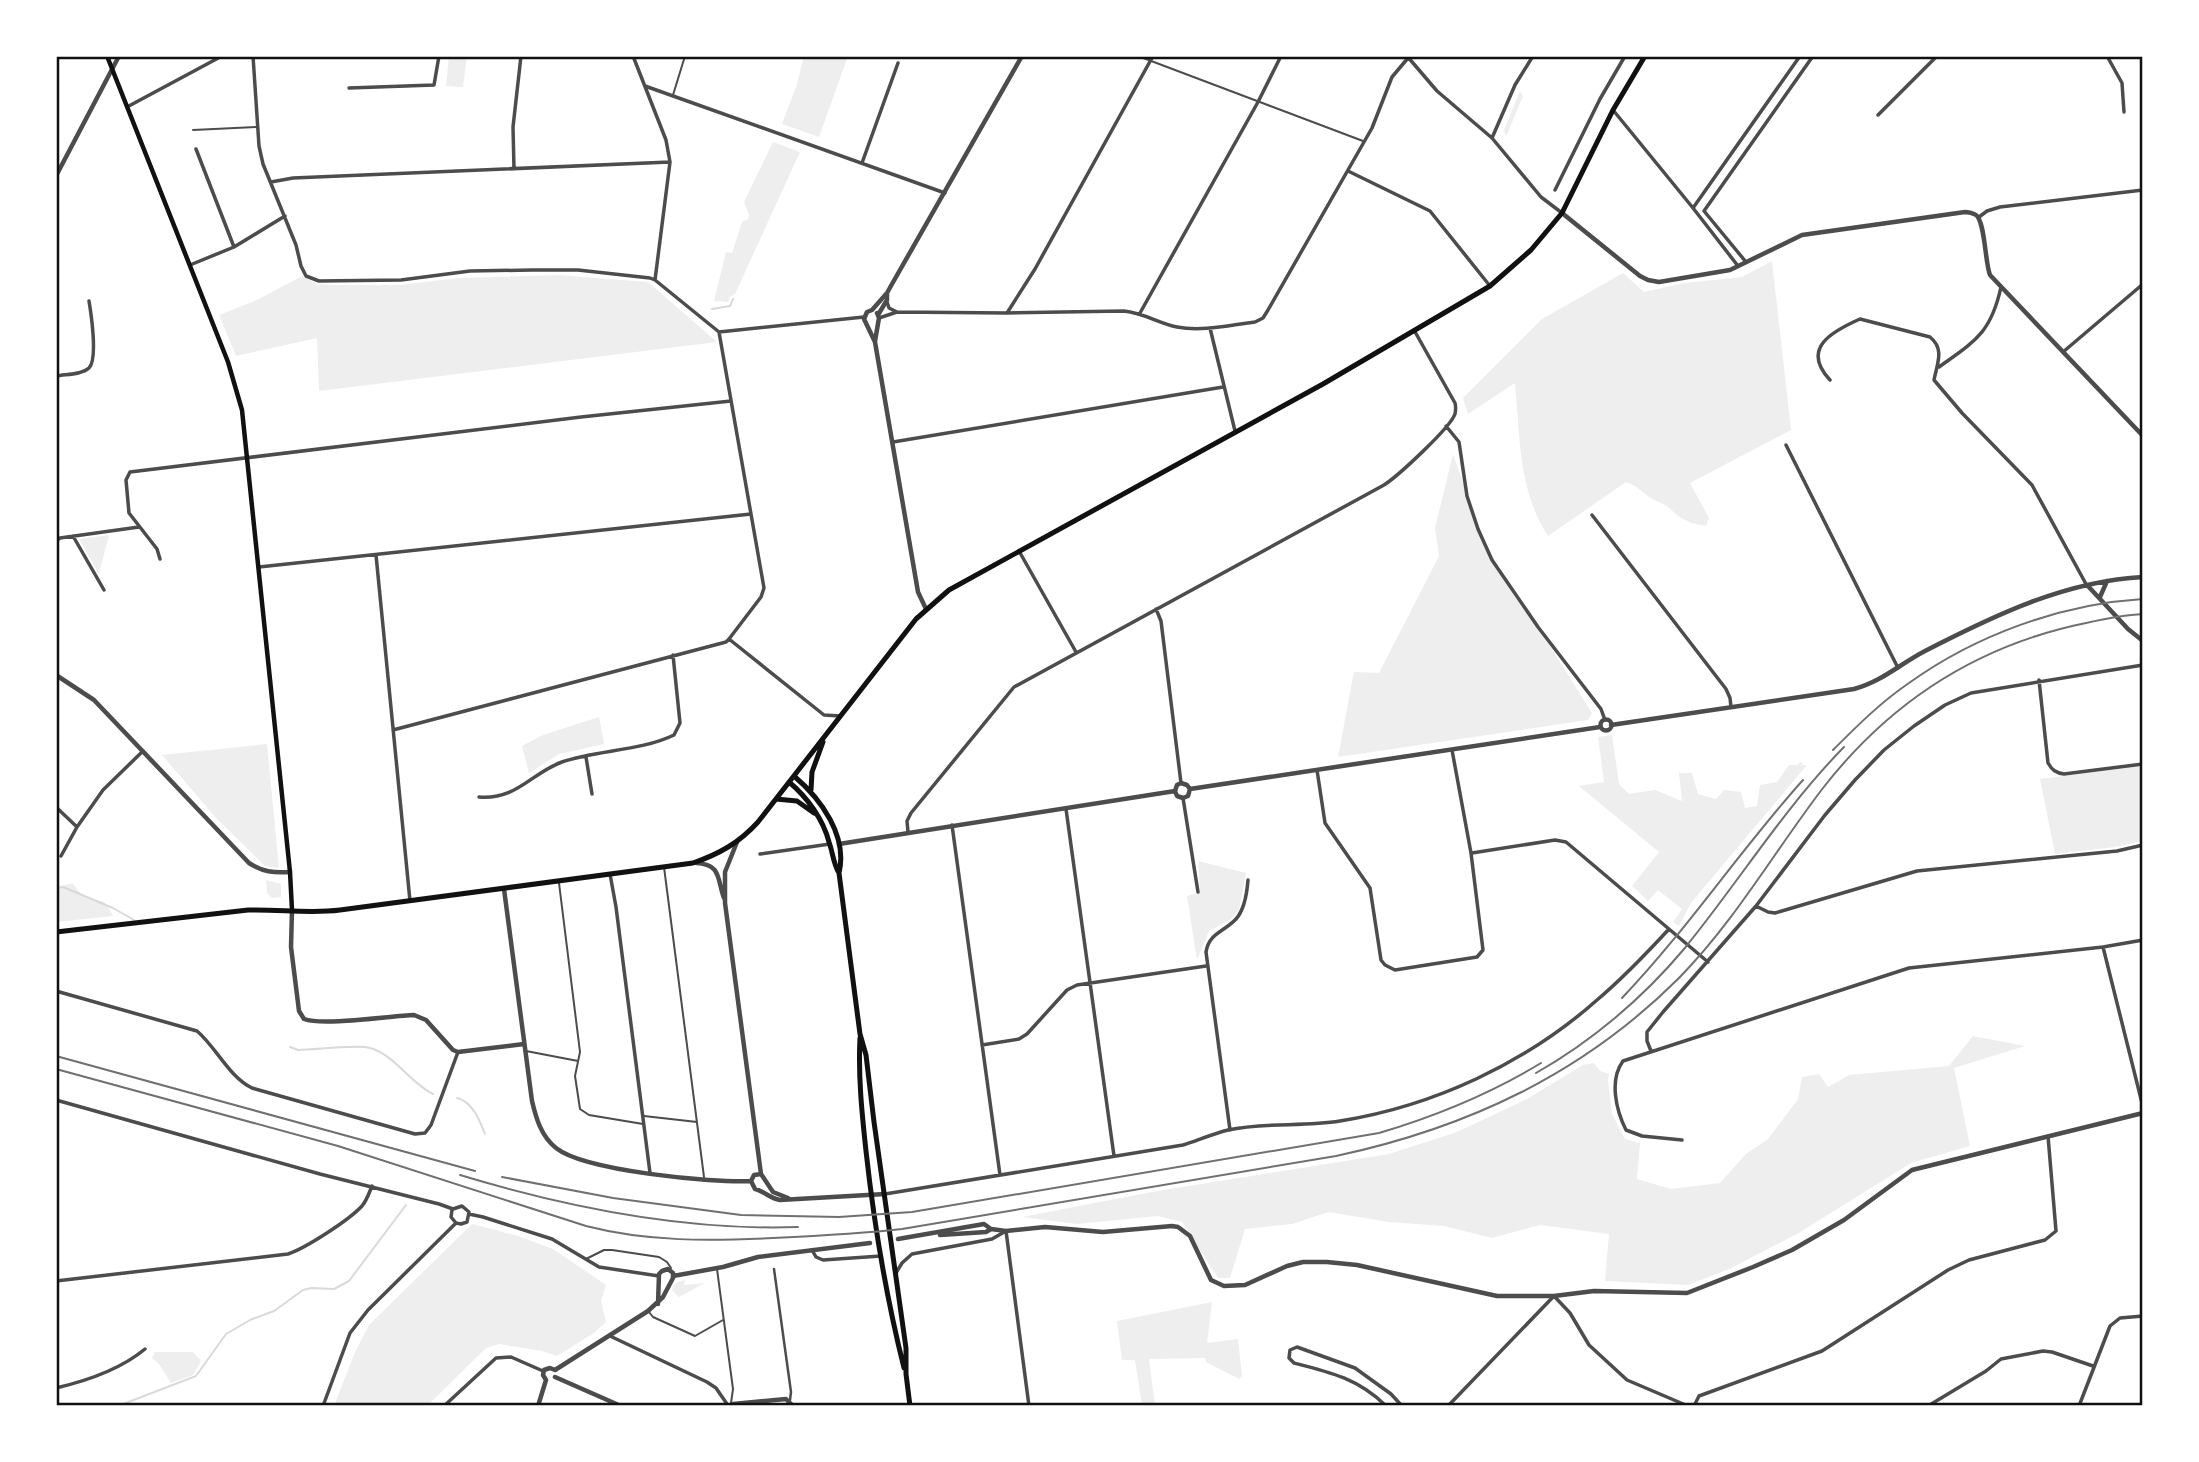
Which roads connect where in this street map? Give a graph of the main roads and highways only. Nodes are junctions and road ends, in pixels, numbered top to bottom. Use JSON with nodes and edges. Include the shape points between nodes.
{"nodes":[{"id":1,"x":107,"y":56,"type":"edge"},
{"id":2,"x":1645,"y":56,"type":"edge"},
{"id":3,"x":826,"y":734,"type":"junction"},
{"id":4,"x":794,"y":776,"type":"junction"},
{"id":5,"x":789,"y":782,"type":"junction"},
{"id":6,"x":811,"y":790,"type":"junction"},
{"id":7,"x":776,"y":799,"type":"junction"},
{"id":8,"x":816,"y":815,"type":"junction"},
{"id":9,"x":839,"y":873,"type":"junction"},
{"id":10,"x":292,"y":910,"type":"junction"},
{"id":11,"x":56,"y":932,"type":"edge"},
{"id":12,"x":860,"y":1034,"type":"junction"},
{"id":13,"x":893,"y":1248,"type":"junction"},
{"id":14,"x":880,"y":1253,"type":"junction"},
{"id":15,"x":906,"y":1374,"type":"junction"},
{"id":16,"x":910,"y":1406,"type":"edge"}],
"edges":[{"from":1,"to":10,"type":"main road","via":[[242,410]]},
{"from":2,"to":3,"type":"main road","via":[[1562,213],[1531,250],[1490,286],[949,590],[926,609]]},
{"from":3,"to":4,"type":"main road"},
{"from":3,"to":6,"type":"main road","via":[[812,772]]},
{"from":4,"to":5,"type":"main road"},
{"from":4,"to":6,"type":"main road"},
{"from":5,"to":7,"type":"main road"},
{"from":5,"to":8,"type":"main road"},
{"from":6,"to":9,"type":"main road","via":[[839,844]]},
{"from":7,"to":8,"type":"main road","via":[[797,801]]},
{"from":7,"to":10,"type":"main road","via":[[737,842],[693,863],[331,911]]},
{"from":8,"to":9,"type":"main road"},
{"from":9,"to":12,"type":"main road"},
{"from":10,"to":11,"type":"main road","via":[[248,910]]},
{"from":12,"to":13,"type":"main road"},
{"from":12,"to":14,"type":"main road","via":[[862,1111]]},
{"from":13,"to":14,"type":"main road","via":[[887,1255]]},
{"from":13,"to":15,"type":"main road"},
{"from":14,"to":15,"type":"main road"},
{"from":15,"to":16,"type":"main road"}]}
